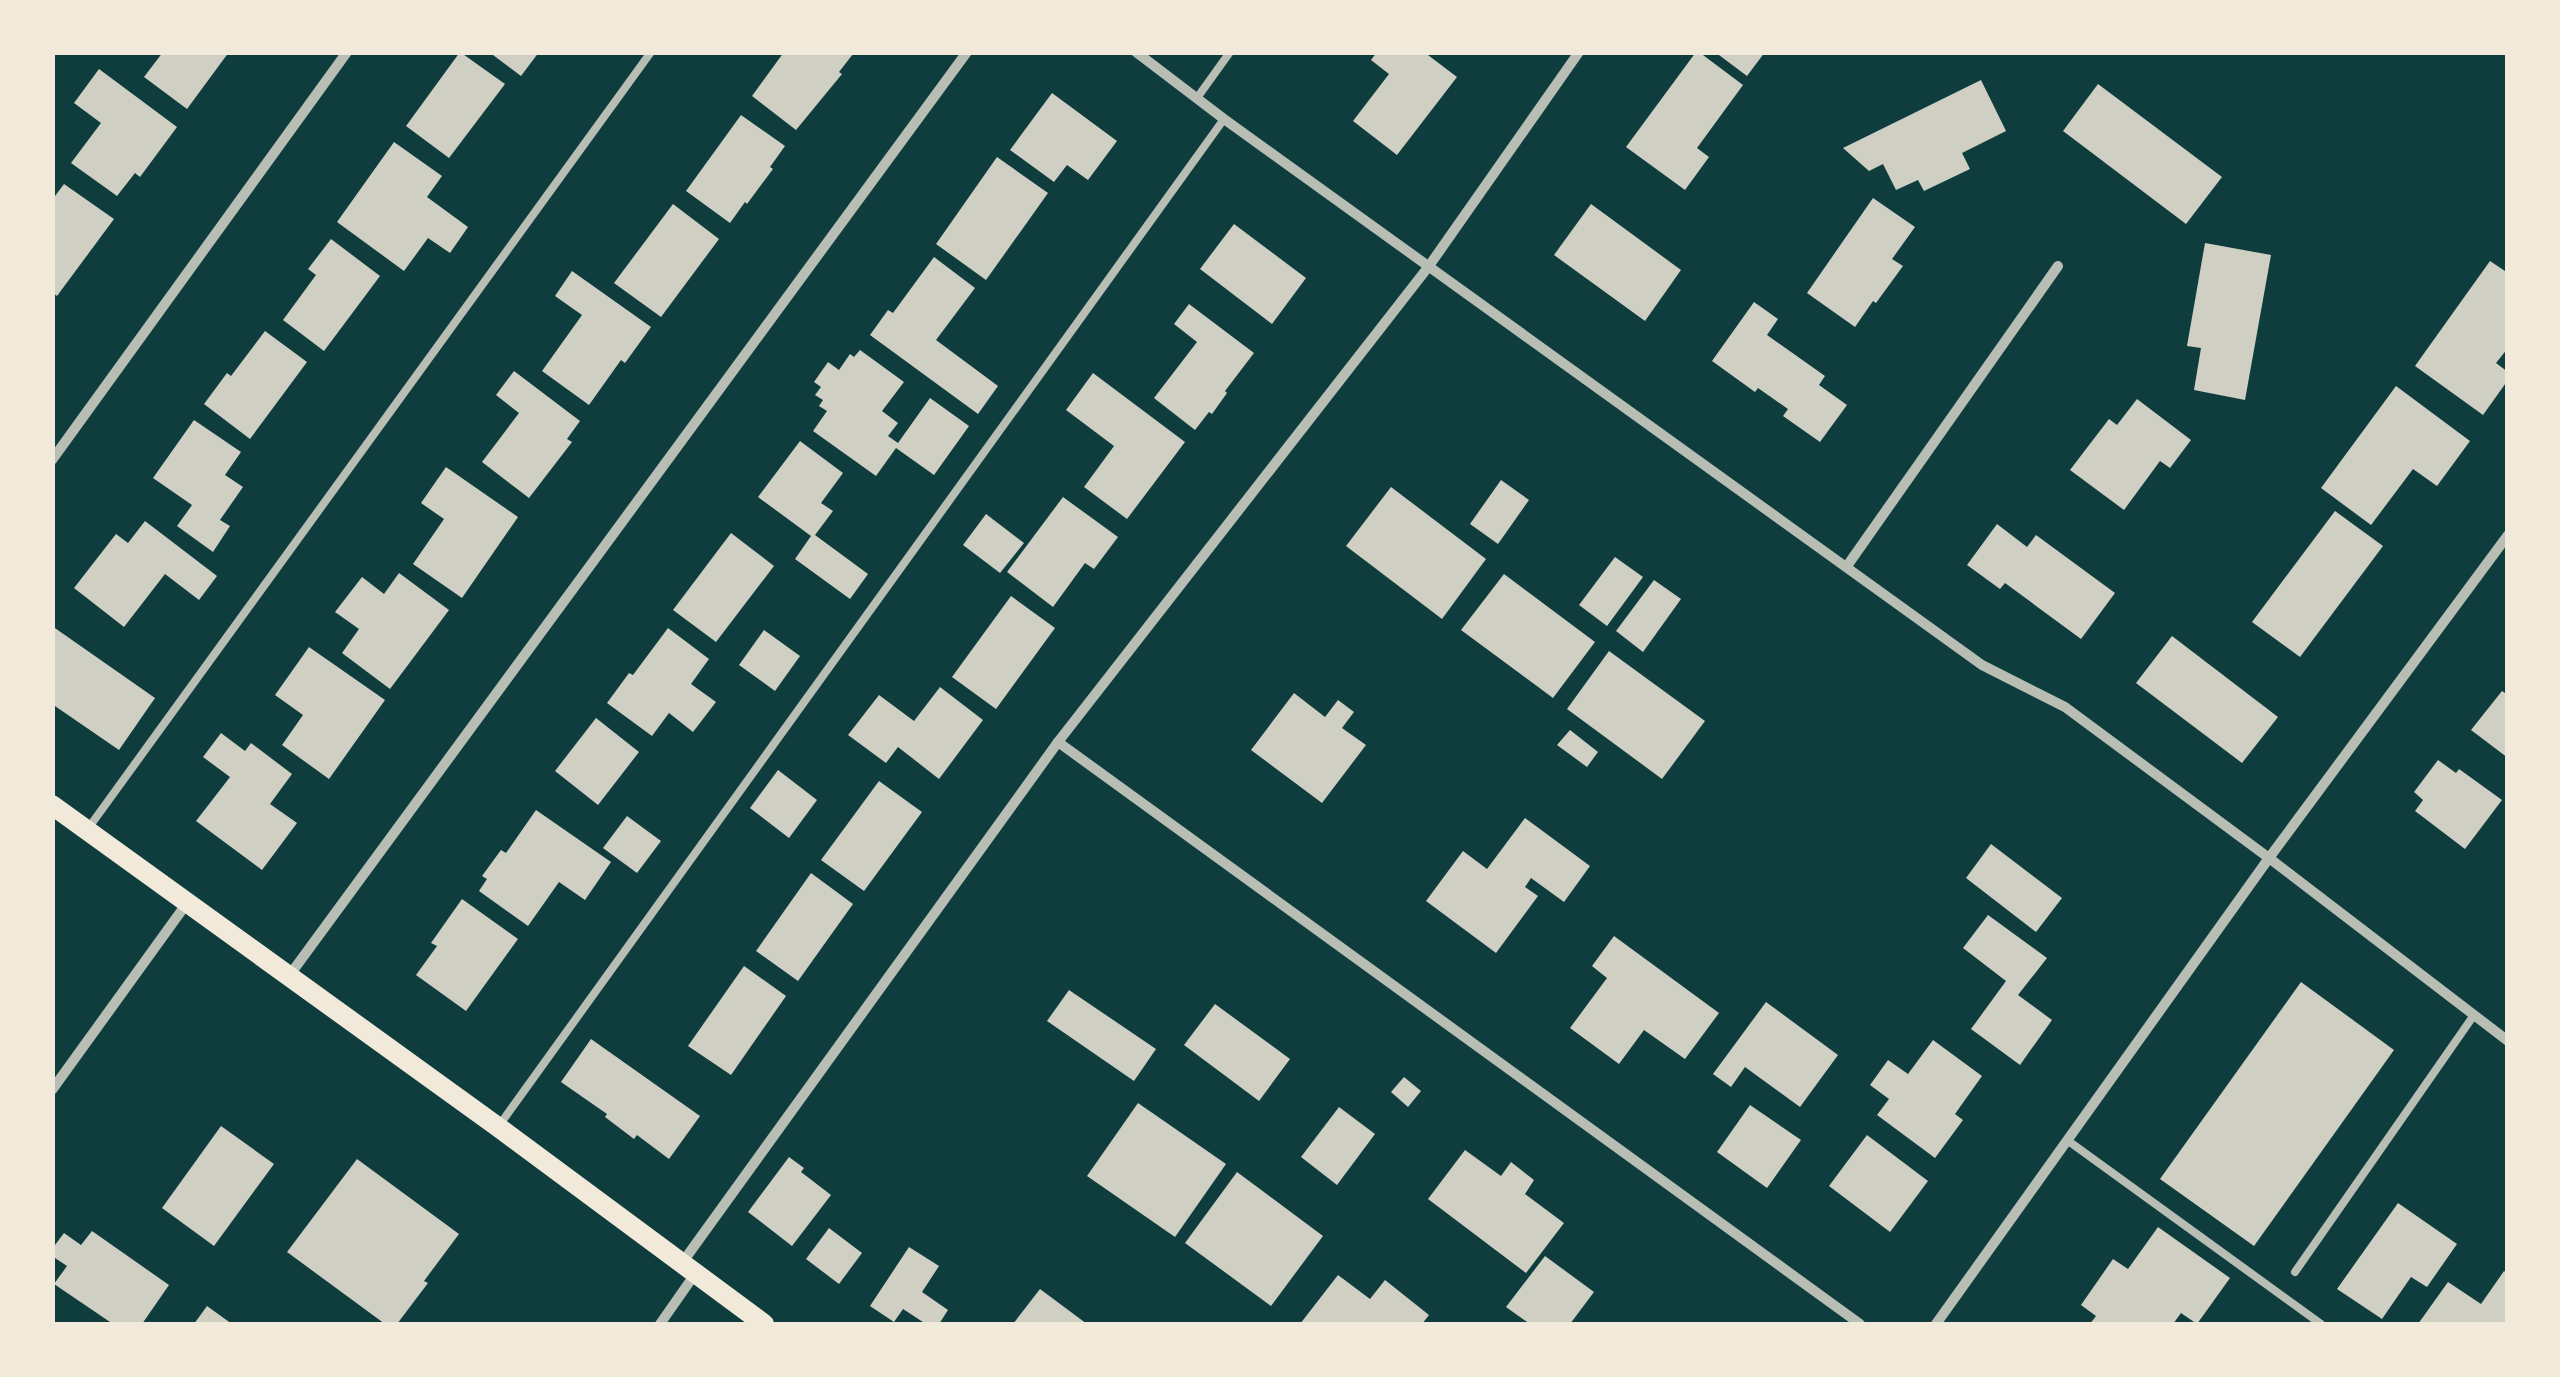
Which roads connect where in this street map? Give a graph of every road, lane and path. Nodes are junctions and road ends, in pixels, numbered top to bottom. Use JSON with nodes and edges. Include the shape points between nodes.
{"nodes":[{"id":1,"x":347,"y":52,"type":"edge"},
{"id":2,"x":651,"y":52,"type":"edge"},
{"id":3,"x":967,"y":52,"type":"edge"},
{"id":4,"x":1136,"y":52,"type":"edge"},
{"id":5,"x":1230,"y":52,"type":"edge"},
{"id":6,"x":1579,"y":52,"type":"edge"},
{"id":7,"x":1197,"y":98,"type":"junction"},
{"id":8,"x":1224,"y":118,"type":"junction"},
{"id":9,"x":1429,"y":266,"type":"junction"},
{"id":10,"x":2058,"y":266,"type":"dead end"},
{"id":11,"x":52,"y":460,"type":"edge"},
{"id":12,"x":2508,"y":535,"type":"edge"},
{"id":13,"x":1847,"y":566,"type":"junction"},
{"id":14,"x":1058,"y":742,"type":"junction"},
{"id":15,"x":52,"y":805,"type":"edge"},
{"id":16,"x":87,"y":830,"type":"junction"},
{"id":17,"x":2269,"y":858,"type":"junction"},
{"id":18,"x":187,"y":904,"type":"junction"},
{"id":19,"x":289,"y":976,"type":"junction"},
{"id":20,"x":2474,"y":1015,"type":"junction"},
{"id":21,"x":2508,"y":1040,"type":"edge"},
{"id":22,"x":52,"y":1090,"type":"edge"},
{"id":23,"x":498,"y":1127,"type":"junction"},
{"id":24,"x":2067,"y":1140,"type":"junction"},
{"id":25,"x":689,"y":1268,"type":"junction"},
{"id":26,"x":2295,"y":1272,"type":"dead end"},
{"id":27,"x":660,"y":1324,"type":"edge"},
{"id":28,"x":764,"y":1324,"type":"edge"},
{"id":29,"x":1860,"y":1324,"type":"edge"},
{"id":30,"x":1936,"y":1324,"type":"edge"},
{"id":31,"x":2320,"y":1324,"type":"edge"}],
"edges":[{"from":1,"to":11,"type":"street"},
{"from":2,"to":16,"type":"lane"},
{"from":3,"to":19,"type":"street"},
{"from":4,"to":7,"type":"street"},
{"from":5,"to":7,"type":"lane"},
{"from":6,"to":9,"type":"street"},
{"from":7,"to":8,"type":"street"},
{"from":8,"to":9,"type":"street"},
{"from":8,"to":23,"type":"lane"},
{"from":9,"to":13,"type":"street"},
{"from":9,"to":14,"type":"street"},
{"from":10,"to":13,"type":"street"},
{"from":12,"to":17,"type":"street"},
{"from":13,"to":17,"type":"street","via":[[1982,665],[2065,707]]},
{"from":14,"to":25,"type":"street"},
{"from":14,"to":29,"type":"street"},
{"from":15,"to":16,"type":"main road"},
{"from":16,"to":18,"type":"main road"},
{"from":17,"to":20,"type":"street"},
{"from":17,"to":24,"type":"street"},
{"from":18,"to":19,"type":"main road"},
{"from":18,"to":22,"type":"street"},
{"from":19,"to":23,"type":"main road"},
{"from":20,"to":21,"type":"street"},
{"from":20,"to":26,"type":"lane"},
{"from":23,"to":25,"type":"main road"},
{"from":24,"to":30,"type":"street"},
{"from":24,"to":31,"type":"lane"},
{"from":25,"to":27,"type":"street"},
{"from":25,"to":28,"type":"main road"}]}
